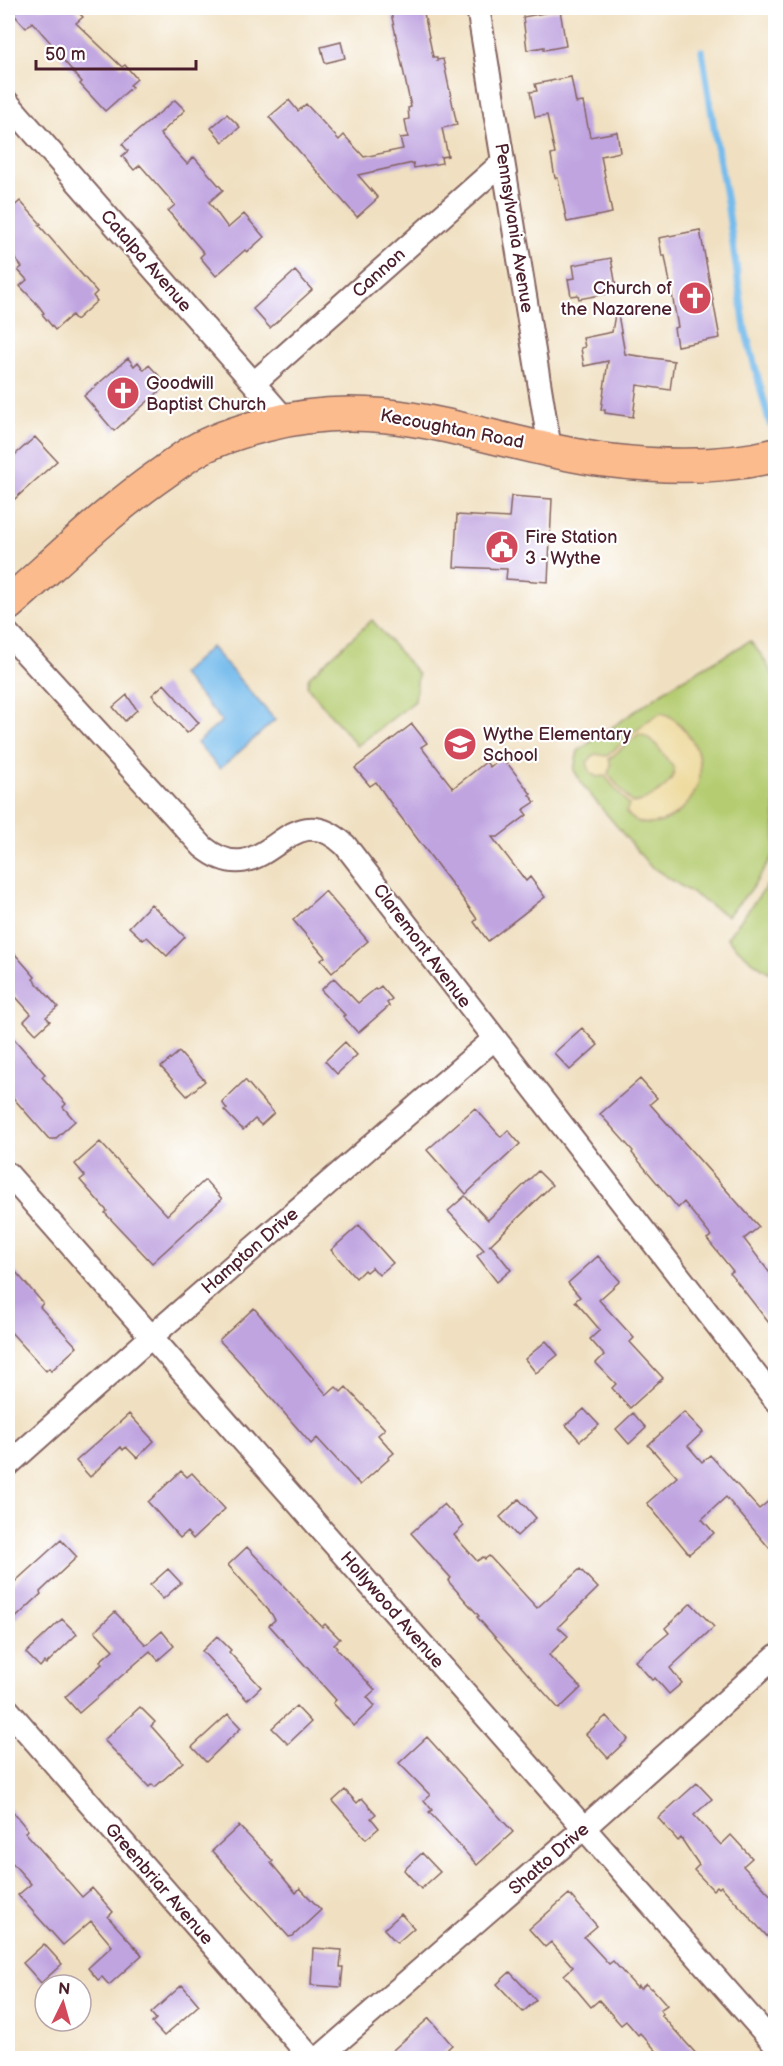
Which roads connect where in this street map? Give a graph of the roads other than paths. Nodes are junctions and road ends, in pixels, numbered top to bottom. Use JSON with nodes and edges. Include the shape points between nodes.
{"nodes":[{"id":1,"x":478,"y":8,"type":"edge"},
{"id":2,"x":8,"y":103,"type":"edge"},
{"id":3,"x":503,"y":162,"type":"junction"},
{"id":4,"x":254,"y":383,"type":"junction"},
{"id":5,"x":285,"y":419,"type":"junction"},
{"id":6,"x":550,"y":449,"type":"junction"},
{"id":7,"x":776,"y":455,"type":"edge"},
{"id":8,"x":8,"y":604,"type":"edge"},
{"id":9,"x":8,"y":634,"type":"edge"},
{"id":10,"x":495,"y":1039,"type":"junction"},
{"id":11,"x":8,"y":1174,"type":"edge"},
{"id":12,"x":151,"y":1337,"type":"junction"},
{"id":13,"x":776,"y":1401,"type":"edge"},
{"id":14,"x":8,"y":1465,"type":"edge"},
{"id":15,"x":776,"y":1656,"type":"edge"},
{"id":16,"x":8,"y":1710,"type":"edge"},
{"id":17,"x":584,"y":1828,"type":"junction"},
{"id":18,"x":776,"y":2046,"type":"edge"},
{"id":19,"x":311,"y":2058,"type":"edge"},
{"id":20,"x":320,"y":2058,"type":"edge"}],
"edges":[{"from":1,"to":3,"type":"street","name":"Pennsylvania Avenue"},
{"from":2,"to":4,"type":"street","name":"Catalpa Avenue"},
{"from":3,"to":4,"type":"street","name":"Cannon"},
{"from":3,"to":6,"type":"street","name":"Pennsylvania Avenue"},
{"from":4,"to":5,"type":"street","name":"Catalpa Avenue"},
{"from":5,"to":6,"type":"main road","name":"Kecoughtan Road","via":[[361,413],[402,416]]},
{"from":5,"to":8,"type":"main road","name":"Kecoughtan Road","via":[[238,432],[194,452],[133,494]]},
{"from":6,"to":7,"type":"main road","name":"Kecoughtan Road","via":[[652,465],[705,465]]},
{"from":9,"to":10,"type":"street","name":"Claremont Avenue","via":[[213,855],[224,861],[247,861],[303,829],[327,831],[338,837]]},
{"from":10,"to":12,"type":"street","name":"Hampton Drive"},
{"from":10,"to":13,"type":"street","name":"Claremont Avenue"},
{"from":11,"to":12,"type":"street","name":"Hollywood Avenue"},
{"from":12,"to":14,"type":"street","name":"Hampton Drive"},
{"from":12,"to":17,"type":"street","name":"Hollywood Avenue"},
{"from":15,"to":17,"type":"street","name":"Shatto Drive"},
{"from":16,"to":19,"type":"street","name":"Greenbriar Avenue"},
{"from":17,"to":18,"type":"street","name":"Hollywood Avenue"},
{"from":17,"to":20,"type":"street","name":"Shatto Drive"}]}
